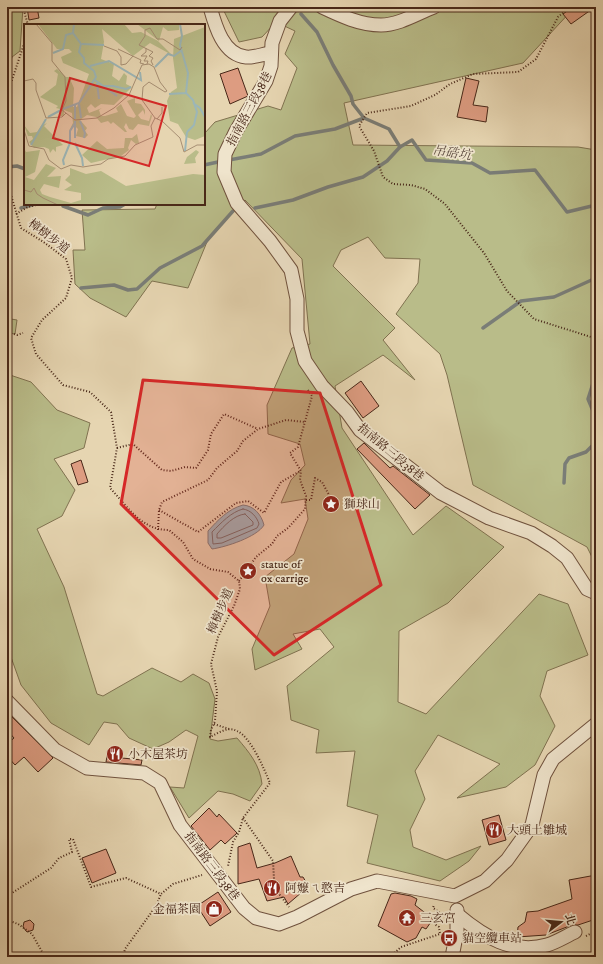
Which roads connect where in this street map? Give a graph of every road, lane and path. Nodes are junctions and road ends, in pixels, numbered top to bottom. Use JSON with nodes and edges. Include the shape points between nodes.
{"nodes":[{"id":1,"x":23,"y":7,"type":"edge"},
{"id":2,"x":210,"y":7,"type":"edge"},
{"id":3,"x":291,"y":7,"type":"edge"},
{"id":4,"x":322,"y":7,"type":"edge"},
{"id":5,"x":434,"y":7,"type":"edge"},
{"id":6,"x":570,"y":7,"type":"edge"},
{"id":7,"x":28,"y":24,"type":"edge"},
{"id":8,"x":24,"y":44,"type":"edge"},
{"id":9,"x":270,"y":53,"type":"junction"},
{"id":10,"x":7,"y":95,"type":"edge"},
{"id":11,"x":7,"y":182,"type":"edge"},
{"id":12,"x":36,"y":205,"type":"edge"},
{"id":13,"x":15,"y":214,"type":"junction"},
{"id":14,"x":22,"y":333,"type":"dead end"},
{"id":15,"x":14,"y":334,"type":"dead end"},
{"id":16,"x":596,"y":341,"type":"edge"},
{"id":17,"x":312,"y":396,"type":"dead end"},
{"id":18,"x":305,"y":422,"type":"junction"},
{"id":19,"x":258,"y":429,"type":"junction"},
{"id":20,"x":117,"y":448,"type":"junction"},
{"id":21,"x":301,"y":471,"type":"junction"},
{"id":22,"x":306,"y":500,"type":"junction"},
{"id":23,"x":335,"y":506,"type":"dead end"},
{"id":24,"x":159,"y":510,"type":"junction"},
{"id":25,"x":158,"y":530,"type":"junction"},
{"id":26,"x":239,"y":581,"type":"junction"},
{"id":27,"x":596,"y":593,"type":"edge"},
{"id":28,"x":7,"y":701,"type":"edge"},
{"id":29,"x":214,"y":724,"type":"junction"},
{"id":30,"x":596,"y":724,"type":"edge"},
{"id":31,"x":230,"y":729,"type":"junction"},
{"id":32,"x":243,"y":818,"type":"junction"},
{"id":33,"x":219,"y":874,"type":"junction"},
{"id":34,"x":7,"y":894,"type":"edge"},
{"id":35,"x":161,"y":894,"type":"junction"},
{"id":36,"x":455,"y":896,"type":"junction"},
{"id":37,"x":434,"y":904,"type":"dead end"},
{"id":38,"x":458,"y":915,"type":"junction"},
{"id":39,"x":297,"y":917,"type":"junction"},
{"id":40,"x":7,"y":920,"type":"edge"},
{"id":41,"x":575,"y":932,"type":"dead end"},
{"id":42,"x":45,"y":957,"type":"edge"},
{"id":43,"x":123,"y":957,"type":"edge"},
{"id":44,"x":390,"y":957,"type":"edge"},
{"id":45,"x":452,"y":957,"type":"edge"}],
"edges":[{"from":1,"to":7,"type":"path"},
{"from":2,"to":9,"type":"street","via":[[216,29],[231,52],[246,57]]},
{"from":3,"to":9,"type":"street","name":"指南路三段38巷","via":[[280,21]]},
{"from":4,"to":5,"type":"street","via":[[350,20],[382,25],[403,20]]},
{"from":6,"to":16,"type":"path","via":[[558,17],[536,58],[518,72],[473,74],[450,84],[435,96],[411,106],[367,113],[360,125],[383,176],[393,184],[425,189],[446,204],[484,253],[507,291],[534,319],[591,337]]},
{"from":8,"to":10,"type":"path"},
{"from":9,"to":27,"type":"street","name":"指南路三段38巷","via":[[271,66],[266,82],[225,154],[224,172],[237,203],[291,270],[297,299],[297,331],[305,361],[322,386],[348,412],[360,430],[441,493],[489,518],[531,533],[552,546],[567,558],[587,589]]},
{"from":11,"to":13,"type":"path","name":"樟樹步道"},
{"from":12,"to":13,"type":"path"},
{"from":13,"to":20,"type":"path","name":"樟樹步道","via":[[21,228],[66,259],[72,278],[66,298],[42,320],[31,338],[36,354],[63,385],[90,392],[111,412]]},
{"from":14,"to":15,"type":"path"},
{"from":17,"to":18,"type":"path"},
{"from":18,"to":19,"type":"path","via":[[286,420]]},
{"from":18,"to":21,"type":"path","via":[[298,447],[290,453]]},
{"from":19,"to":20,"type":"path","via":[[224,414],[211,434],[208,450],[196,468],[162,470],[133,444]]},
{"from":19,"to":24,"type":"path","via":[[243,441],[237,451],[217,468],[208,480],[162,502]]},
{"from":20,"to":25,"type":"path","name":"樟樹步道","via":[[110,488],[142,523]]},
{"from":21,"to":22,"type":"path","via":[[300,480]]},
{"from":21,"to":24,"type":"path","via":[[281,482],[264,513],[248,501],[236,503],[198,532]]},
{"from":22,"to":23,"type":"path","via":[[311,500],[315,478],[322,482]]},
{"from":22,"to":26,"type":"path","via":[[306,509],[256,557]]},
{"from":24,"to":25,"type":"path"},
{"from":25,"to":26,"type":"path","name":"樟樹步道","via":[[169,530],[183,542],[193,559],[210,569],[228,572]]},
{"from":26,"to":29,"type":"path","name":"樟樹步道","via":[[240,589],[218,637],[211,664],[217,691]]},
{"from":28,"to":33,"type":"street","name":"指南路三段38巷","via":[[55,750],[86,768],[144,773],[160,783],[180,825]]},
{"from":29,"to":31,"type":"path"},
{"from":29,"to":31,"type":"path","name":"樟樹步道","via":[[210,737]]},
{"from":30,"to":36,"type":"street","via":[[553,759],[544,775],[532,825],[507,860],[485,881]]},
{"from":31,"to":32,"type":"path","via":[[242,735],[260,758],[270,783]]},
{"from":32,"to":33,"type":"path","via":[[233,842],[227,869]]},
{"from":32,"to":39,"type":"path","via":[[273,861],[274,879],[280,896]]},
{"from":33,"to":35,"type":"path","via":[[173,884]]},
{"from":33,"to":39,"type":"street","name":"指南路三段38巷","via":[[244,908],[256,918],[279,924]]},
{"from":34,"to":35,"type":"path","via":[[51,868],[59,858],[72,852],[69,839],[73,839],[91,887],[126,878]]},
{"from":35,"to":43,"type":"path","via":[[156,906],[125,949]]},
{"from":36,"to":38,"type":"street"},
{"from":36,"to":39,"type":"street","name":"指南路三段38巷","via":[[377,881],[351,889]]},
{"from":37,"to":44,"type":"path","via":[[433,908],[439,912],[434,924],[439,927],[440,934],[401,947]]},
{"from":38,"to":41,"type":"street","via":[[503,944],[522,948],[547,945]]},
{"from":38,"to":45,"type":"street"},
{"from":40,"to":42,"type":"path","via":[[32,934]]}]}
